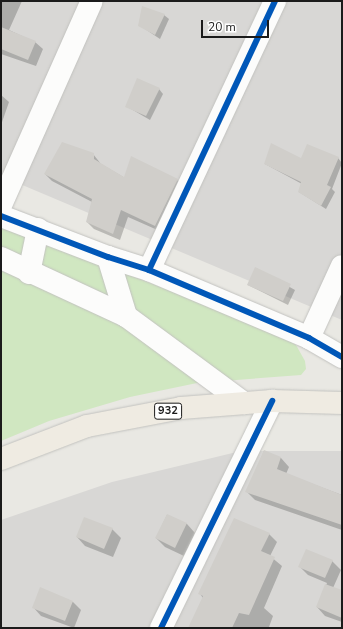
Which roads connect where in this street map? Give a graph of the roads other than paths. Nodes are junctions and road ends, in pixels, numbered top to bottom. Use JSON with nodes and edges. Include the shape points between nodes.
{"nodes":[{"id":1,"x":92,"y":1,"type":"edge"},
{"id":2,"x":275,"y":1,"type":"edge"},
{"id":3,"x":1,"y":205,"type":"edge"},
{"id":4,"x":1,"y":216,"type":"edge"},
{"id":5,"x":38,"y":229,"type":"junction"},
{"id":6,"x":108,"y":257,"type":"junction"},
{"id":7,"x":1,"y":258,"type":"edge"},
{"id":8,"x":342,"y":266,"type":"edge"},
{"id":9,"x":148,"y":270,"type":"junction"},
{"id":10,"x":29,"y":273,"type":"junction"},
{"id":11,"x":126,"y":316,"type":"junction"},
{"id":12,"x":309,"y":338,"type":"junction"},
{"id":13,"x":342,"y":357,"type":"edge"},
{"id":14,"x":272,"y":401,"type":"junction"},
{"id":15,"x":244,"y":403,"type":"junction"},
{"id":16,"x":342,"y":403,"type":"edge"},
{"id":17,"x":1,"y":459,"type":"edge"},
{"id":18,"x":161,"y":628,"type":"edge"}],
"edges":[{"from":1,"to":3,"type":"street"},
{"from":2,"to":9,"type":"street"},
{"from":4,"to":5,"type":"street"},
{"from":5,"to":6,"type":"street"},
{"from":5,"to":10,"type":"street"},
{"from":6,"to":9,"type":"street"},
{"from":6,"to":11,"type":"street"},
{"from":7,"to":10,"type":"street"},
{"from":8,"to":12,"type":"street"},
{"from":9,"to":12,"type":"street"},
{"from":10,"to":11,"type":"street"},
{"from":11,"to":15,"type":"street"},
{"from":12,"to":13,"type":"street"},
{"from":14,"to":15,"type":"main road","number":"932"},
{"from":14,"to":16,"type":"main road","number":"932"},
{"from":14,"to":18,"type":"street"},
{"from":15,"to":17,"type":"main road","number":"932","via":[[181,408],[87,426]]}]}
